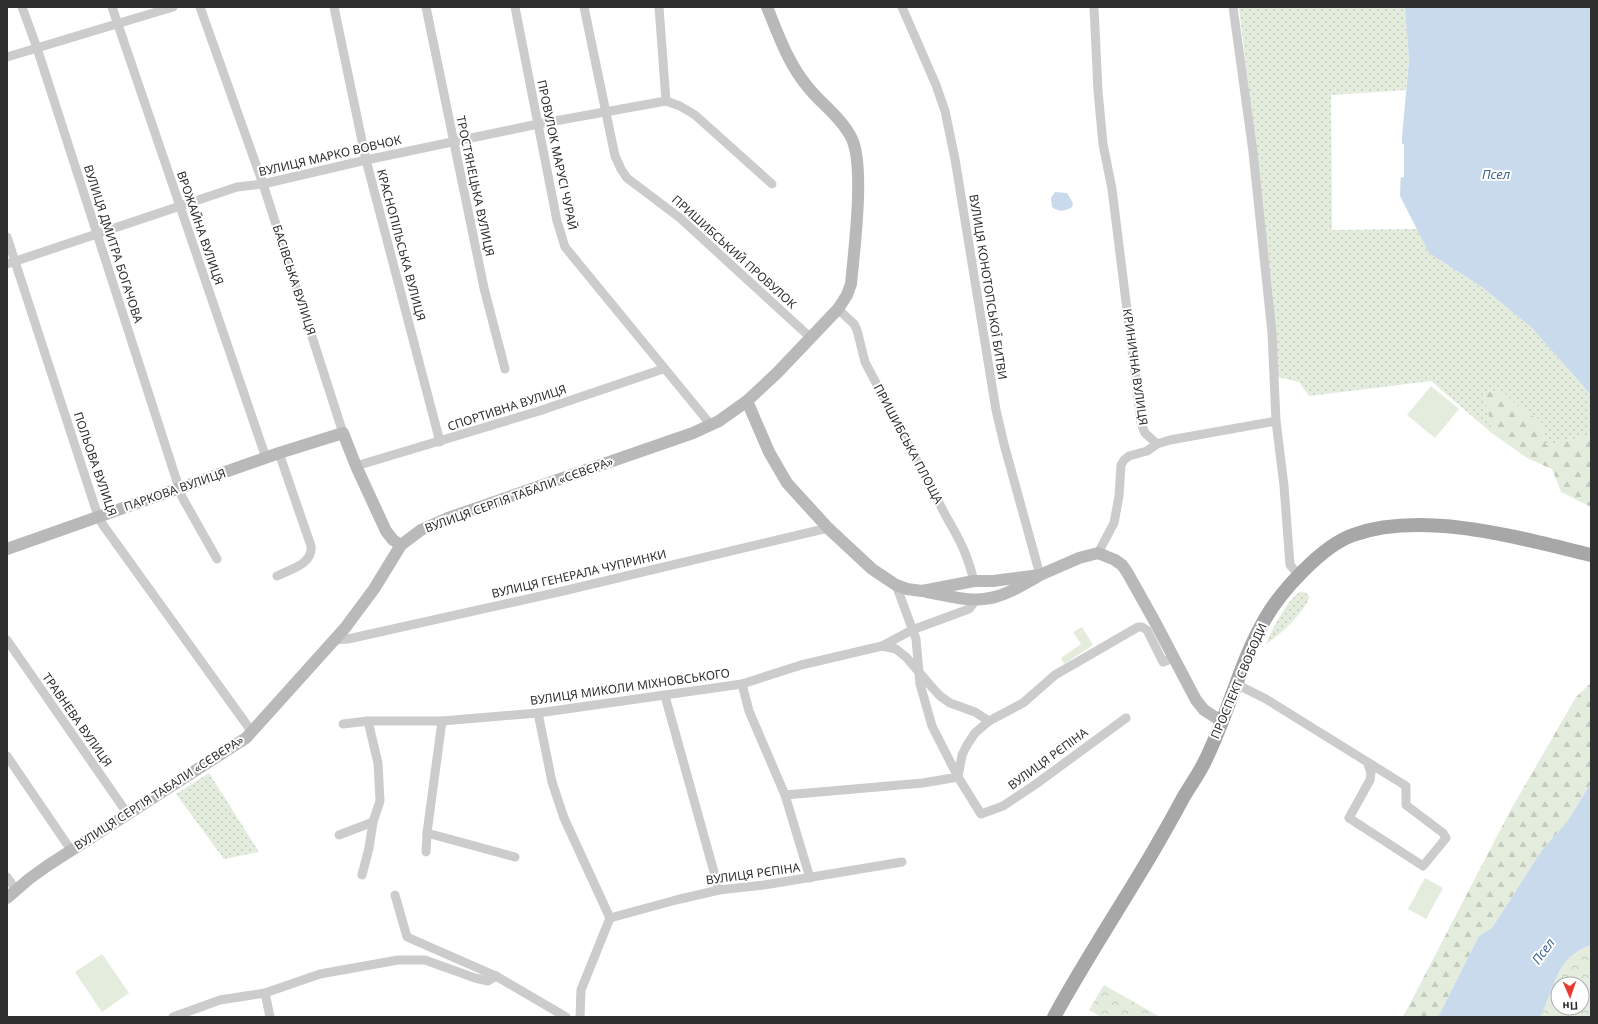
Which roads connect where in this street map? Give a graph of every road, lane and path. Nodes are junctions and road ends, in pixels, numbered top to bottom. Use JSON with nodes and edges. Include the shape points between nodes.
{"nodes":[{"id":1,"x":22,"y":7,"type":"edge"},
{"id":2,"x":112,"y":7,"type":"edge"},
{"id":3,"x":173,"y":7,"type":"edge"},
{"id":4,"x":200,"y":7,"type":"edge"},
{"id":5,"x":334,"y":7,"type":"edge"},
{"id":6,"x":426,"y":7,"type":"edge"},
{"id":7,"x":515,"y":7,"type":"edge"},
{"id":8,"x":584,"y":7,"type":"edge"},
{"id":9,"x":659,"y":7,"type":"edge"},
{"id":10,"x":767,"y":7,"type":"edge"},
{"id":11,"x":902,"y":7,"type":"edge"},
{"id":12,"x":1094,"y":7,"type":"edge"},
{"id":13,"x":1233,"y":7,"type":"edge"},
{"id":14,"x":118,"y":24,"type":"junction"},
{"id":15,"x":37,"y":48,"type":"junction"},
{"id":16,"x":7,"y":57,"type":"edge"},
{"id":17,"x":666,"y":101,"type":"junction"},
{"id":18,"x":606,"y":112,"type":"junction"},
{"id":19,"x":538,"y":124,"type":"junction"},
{"id":20,"x":454,"y":142,"type":"junction"},
{"id":21,"x":366,"y":160,"type":"junction"},
{"id":22,"x":262,"y":184,"type":"junction"},
{"id":23,"x":772,"y":184,"type":"dead end"},
{"id":24,"x":180,"y":206,"type":"junction"},
{"id":25,"x":97,"y":234,"type":"junction"},
{"id":26,"x":7,"y":237,"type":"edge"},
{"id":27,"x":11,"y":263,"type":"edge"},
{"id":28,"x":838,"y":309,"type":"junction"},
{"id":29,"x":811,"y":338,"type":"junction"},
{"id":30,"x":505,"y":368,"type":"dead end"},
{"id":31,"x":663,"y":369,"type":"junction"},
{"id":32,"x":747,"y":401,"type":"junction"},
{"id":33,"x":1276,"y":421,"type":"junction"},
{"id":34,"x":711,"y":425,"type":"junction"},
{"id":35,"x":343,"y":433,"type":"junction"},
{"id":36,"x":440,"y":442,"type":"junction"},
{"id":37,"x":1157,"y":444,"type":"junction"},
{"id":38,"x":279,"y":453,"type":"junction"},
{"id":39,"x":266,"y":458,"type":"junction"},
{"id":40,"x":356,"y":466,"type":"junction"},
{"id":41,"x":180,"y":489,"type":"junction"},
{"id":42,"x":98,"y":516,"type":"junction"},
{"id":43,"x":828,"y":528,"type":"junction"},
{"id":44,"x":401,"y":545,"type":"junction"},
{"id":45,"x":7,"y":550,"type":"edge"},
{"id":46,"x":1098,"y":553,"type":"junction"},
{"id":47,"x":1591,"y":554,"type":"edge"},
{"id":48,"x":217,"y":559,"type":"dead end"},
{"id":49,"x":1040,"y":575,"type":"junction"},
{"id":50,"x":1299,"y":575,"type":"junction"},
{"id":51,"x":277,"y":576,"type":"dead end"},
{"id":52,"x":974,"y":581,"type":"junction"},
{"id":53,"x":896,"y":585,"type":"junction"},
{"id":54,"x":922,"y":591,"type":"junction"},
{"id":55,"x":976,"y":600,"type":"junction"},
{"id":56,"x":912,"y":630,"type":"junction"},
{"id":57,"x":7,"y":640,"type":"edge"},
{"id":58,"x":334,"y":640,"type":"junction"},
{"id":59,"x":882,"y":646,"type":"junction"},
{"id":60,"x":1173,"y":658,"type":"junction"},
{"id":61,"x":918,"y":670,"type":"junction"},
{"id":62,"x":742,"y":684,"type":"junction"},
{"id":63,"x":1236,"y":684,"type":"junction"},
{"id":64,"x":665,"y":696,"type":"junction"},
{"id":65,"x":538,"y":712,"type":"junction"},
{"id":66,"x":1126,"y":718,"type":"dead end"},
{"id":67,"x":368,"y":721,"type":"junction"},
{"id":68,"x":442,"y":721,"type":"junction"},
{"id":69,"x":989,"y":721,"type":"junction"},
{"id":70,"x":1221,"y":722,"type":"junction"},
{"id":71,"x":343,"y":724,"type":"dead end"},
{"id":72,"x":252,"y":732,"type":"junction"},
{"id":73,"x":7,"y":756,"type":"edge"},
{"id":74,"x":1368,"y":764,"type":"junction"},
{"id":75,"x":958,"y":777,"type":"junction"},
{"id":76,"x":785,"y":795,"type":"junction"},
{"id":77,"x":127,"y":813,"type":"junction"},
{"id":78,"x":373,"y":822,"type":"junction"},
{"id":79,"x":427,"y":833,"type":"junction"},
{"id":80,"x":339,"y":835,"type":"dead end"},
{"id":81,"x":71,"y":850,"type":"junction"},
{"id":82,"x":426,"y":852,"type":"dead end"},
{"id":83,"x":515,"y":857,"type":"dead end"},
{"id":84,"x":902,"y":862,"type":"dead end"},
{"id":85,"x":362,"y":875,"type":"dead end"},
{"id":86,"x":7,"y":877,"type":"edge"},
{"id":87,"x":810,"y":878,"type":"junction"},
{"id":88,"x":16,"y":890,"type":"junction"},
{"id":89,"x":719,"y":890,"type":"junction"},
{"id":90,"x":395,"y":895,"type":"dead end"},
{"id":91,"x":7,"y":898,"type":"edge"},
{"id":92,"x":610,"y":918,"type":"junction"},
{"id":93,"x":496,"y":976,"type":"junction"},
{"id":94,"x":265,"y":993,"type":"junction"},
{"id":95,"x":173,"y":1017,"type":"edge"},
{"id":96,"x":270,"y":1017,"type":"edge"},
{"id":97,"x":566,"y":1017,"type":"edge"},
{"id":98,"x":580,"y":1017,"type":"edge"},
{"id":99,"x":1054,"y":1017,"type":"edge"}],
"edges":[{"from":1,"to":15,"type":"street","name":"ВУЛИЦЯ ДМИТРА БОГАЧОВА"},
{"from":2,"to":14,"type":"street","name":"ВРОЖАЙНА ВУЛИЦЯ"},
{"from":3,"to":14,"type":"street"},
{"from":4,"to":22,"type":"street","name":"БАСІВСЬКА ВУЛИЦЯ"},
{"from":5,"to":21,"type":"street","name":"КРАСНОПІЛЬСЬКА ВУЛИЦЯ"},
{"from":6,"to":20,"type":"street","name":"ТРОСТЯНЕЦЬКА ВУЛИЦЯ"},
{"from":7,"to":19,"type":"street","name":"ПРОВУЛОК МАРУСІ ЧУРАЙ"},
{"from":8,"to":18,"type":"street","name":"ПРИШИБСЬКИЙ ПРОВУЛОК"},
{"from":9,"to":17,"type":"street"},
{"from":10,"to":28,"type":"main road","name":"ВУЛИЦЯ СЕРГІЯ ТАБАЛИ «СЄВЄРА»","via":[[784,48],[799,75],[842,123],[854,145],[858,174],[851,284]]},
{"from":11,"to":49,"type":"street","name":"ВУЛИЦЯ КОНОТОПСЬКОЇ БИТВИ","via":[[945,111],[996,410]]},
{"from":12,"to":37,"type":"street","name":"КРИНИЧНА ВУЛИЦЯ","via":[[1103,144],[1112,189],[1141,423],[1145,433]]},
{"from":13,"to":33,"type":"street","via":[[1253,152],[1271,325]]},
{"from":14,"to":15,"type":"street"},
{"from":14,"to":24,"type":"street","name":"ВРОЖАЙНА ВУЛИЦЯ"},
{"from":15,"to":16,"type":"street"},
{"from":15,"to":25,"type":"street","name":"ВУЛИЦЯ ДМИТРА БОГАЧОВА"},
{"from":17,"to":18,"type":"street","name":"ВУЛИЦЯ МАРКО ВОВЧОК"},
{"from":17,"to":23,"type":"street","via":[[695,115]]},
{"from":18,"to":19,"type":"street","name":"ВУЛИЦЯ МАРКО ВОВЧОК"},
{"from":18,"to":29,"type":"street","name":"ПРИШИБСЬКИЙ ПРОВУЛОК","via":[[615,156],[627,178],[680,218]]},
{"from":19,"to":20,"type":"street","name":"ВУЛИЦЯ МАРКО ВОВЧОК"},
{"from":19,"to":31,"type":"street","name":"ПРОВУЛОК МАРУСІ ЧУРАЙ","via":[[557,221],[565,247]]},
{"from":20,"to":21,"type":"street","name":"ВУЛИЦЯ МАРКО ВОВЧОК"},
{"from":20,"to":30,"type":"street","name":"ТРОСТЯНЕЦЬКА ВУЛИЦЯ","via":[[484,288]]},
{"from":21,"to":22,"type":"street","name":"ВУЛИЦЯ МАРКО ВОВЧОК"},
{"from":21,"to":36,"type":"street","name":"КРАСНОПІЛЬСЬКА ВУЛИЦЯ"},
{"from":22,"to":24,"type":"street","name":"ВУЛИЦЯ МАРКО ВОВЧОК","via":[[237,187]]},
{"from":22,"to":35,"type":"street","name":"БАСІВСЬКА ВУЛИЦЯ"},
{"from":24,"to":25,"type":"street","name":"ВУЛИЦЯ МАРКО ВОВЧОК"},
{"from":24,"to":39,"type":"street","name":"ВРОЖАЙНА ВУЛИЦЯ"},
{"from":25,"to":27,"type":"street","name":"ВУЛИЦЯ МАРКО ВОВЧОК"},
{"from":25,"to":41,"type":"street","name":"ВУЛИЦЯ ДМИТРА БОГАЧОВА"},
{"from":26,"to":27,"type":"street","name":"ПОЛЬОВА ВУЛИЦЯ"},
{"from":27,"to":42,"type":"street","name":"ПОЛЬОВА ВУЛИЦЯ"},
{"from":28,"to":29,"type":"main road","name":"ВУЛИЦЯ СЕРГІЯ ТАБАЛИ «СЄВЄРА»"},
{"from":28,"to":52,"type":"street","name":"ПРИШИБСЬКА ПЛОЩА","via":[[856,330],[865,362],[962,543]]},
{"from":29,"to":32,"type":"main road","name":"ВУЛИЦЯ СЕРГІЯ ТАБАЛИ «СЄВЄРА»"},
{"from":31,"to":34,"type":"street","name":"ПРОВУЛОК МАРУСІ ЧУРАЙ"},
{"from":31,"to":36,"type":"street","name":"СПОРТИВНА ВУЛИЦЯ"},
{"from":32,"to":34,"type":"main road","name":"ВУЛИЦЯ СЕРГІЯ ТАБАЛИ «СЄВЄРА»"},
{"from":32,"to":43,"type":"main road","via":[[769,452],[787,482]]},
{"from":33,"to":37,"type":"street"},
{"from":33,"to":50,"type":"street","via":[[1290,565]]},
{"from":34,"to":44,"type":"main road","name":"ВУЛИЦЯ СЕРГІЯ ТАБАЛИ «СЄВЄРА»","via":[[433,524],[414,534]]},
{"from":35,"to":38,"type":"main road","name":"ПАРКОВА ВУЛИЦЯ"},
{"from":35,"to":40,"type":"main road","name":"БАСІВСЬКА ВУЛИЦЯ"},
{"from":36,"to":40,"type":"street","name":"СПОРТИВНА ВУЛИЦЯ"},
{"from":37,"to":46,"type":"street","via":[[1147,451],[1129,456],[1122,465],[1115,518]]},
{"from":38,"to":39,"type":"main road","name":"ПАРКОВА ВУЛИЦЯ"},
{"from":38,"to":51,"type":"street","via":[[312,552],[306,561]]},
{"from":39,"to":41,"type":"main road","name":"ПАРКОВА ВУЛИЦЯ"},
{"from":40,"to":44,"type":"main road","name":"БАСІВСЬКА ВУЛИЦЯ","via":[[386,531]]},
{"from":41,"to":42,"type":"main road","name":"ПАРКОВА ВУЛИЦЯ"},
{"from":41,"to":48,"type":"street","name":"ВУЛИЦЯ ДМИТРА БОГАЧОВА","via":[[182,498]]},
{"from":42,"to":45,"type":"main road","name":"ПАРКОВА ВУЛИЦЯ"},
{"from":42,"to":72,"type":"street","name":"ПОЛЬОВА ВУЛИЦЯ"},
{"from":43,"to":53,"type":"main road","via":[[872,569]]},
{"from":43,"to":58,"type":"street","name":"ВУЛИЦЯ ГЕНЕРАЛА ЧУПРИНКИ","via":[[348,640]]},
{"from":44,"to":58,"type":"main road","name":"ВУЛИЦЯ СЕРГІЯ ТАБАЛИ «СЄВЄРА»","via":[[359,610]]},
{"from":46,"to":49,"type":"main road","via":[[1079,558]]},
{"from":46,"to":60,"type":"main road","via":[[1122,565]]},
{"from":47,"to":50,"type":"main road","name":"ПРОСПЕКТ СВОБОДИ","via":[[1509,536],[1446,526],[1404,525],[1379,528],[1340,540]]},
{"from":49,"to":52,"type":"main road"},
{"from":49,"to":55,"type":"main road","via":[[1008,593]]},
{"from":50,"to":63,"type":"main road","name":"ПРОСПЕКТ СВОБОДИ","via":[[1265,618]]},
{"from":52,"to":54,"type":"main road"},
{"from":53,"to":54,"type":"main road"},
{"from":53,"to":56,"type":"street"},
{"from":54,"to":55,"type":"main road"},
{"from":55,"to":56,"type":"street","name":"ВУЛИЦЯ МИКОЛИ МІХНОВСЬКОГО","via":[[969,609]]},
{"from":56,"to":59,"type":"street","name":"ВУЛИЦЯ МИКОЛИ МІХНОВСЬКОГО"},
{"from":56,"to":61,"type":"street","via":[[917,648]]},
{"from":57,"to":77,"type":"street","name":"ТРАВНЕВА ВУЛИЦЯ"},
{"from":58,"to":72,"type":"main road","name":"ВУЛИЦЯ СЕРГІЯ ТАБАЛИ «СЄВЄРА»"},
{"from":59,"to":61,"type":"street","via":[[896,649]]},
{"from":59,"to":62,"type":"street","name":"ВУЛИЦЯ МИКОЛИ МІХНОВСЬКОГО","via":[[801,665]]},
{"from":60,"to":69,"type":"street","via":[[1163,662],[1147,630],[1142,626],[1138,627],[1055,675],[1023,703]]},
{"from":60,"to":70,"type":"main road","via":[[1200,706]]},
{"from":61,"to":69,"type":"street","via":[[940,696]]},
{"from":61,"to":75,"type":"street","via":[[932,726]]},
{"from":62,"to":64,"type":"street","name":"ВУЛИЦЯ МИКОЛИ МІХНОВСЬКОГО"},
{"from":62,"to":76,"type":"street","via":[[750,711]]},
{"from":63,"to":70,"type":"main road","name":"ПРОСПЕКТ СВОБОДИ"},
{"from":63,"to":74,"type":"street","via":[[1324,734]]},
{"from":64,"to":65,"type":"street","name":"ВУЛИЦЯ МИКОЛИ МІХНОВСЬКОГО"},
{"from":64,"to":89,"type":"street"},
{"from":65,"to":68,"type":"street","name":"ВУЛИЦЯ МИКОЛИ МІХНОВСЬКОГО"},
{"from":65,"to":92,"type":"street","via":[[552,782],[564,818]]},
{"from":66,"to":75,"type":"street","name":"ВУЛИЦЯ РЄПІНА","via":[[1002,806],[981,814]]},
{"from":67,"to":68,"type":"street","name":"ВУЛИЦЯ МИКОЛИ МІХНОВСЬКОГО"},
{"from":67,"to":71,"type":"street","name":"ВУЛИЦЯ МИКОЛИ МІХНОВСЬКОГО"},
{"from":67,"to":78,"type":"street","via":[[378,763],[380,800]]},
{"from":68,"to":79,"type":"street"},
{"from":69,"to":75,"type":"street","via":[[966,745]]},
{"from":70,"to":99,"type":"main road","name":"ПРОСПЕКТ СВОБОДИ","via":[[1197,777]]},
{"from":72,"to":77,"type":"main road","name":"ВУЛИЦЯ СЕРГІЯ ТАБАЛИ «СЄВЄРА»","via":[[236,745]]},
{"from":73,"to":81,"type":"street"},
{"from":74,"to":74,"type":"street","via":[[1406,786],[1406,805],[1446,838],[1423,866],[1349,818],[1370,780],[1372,773]]},
{"from":75,"to":76,"type":"street","via":[[923,783]]},
{"from":76,"to":87,"type":"street"},
{"from":77,"to":81,"type":"main road","name":"ВУЛИЦЯ СЕРГІЯ ТАБАЛИ «СЄВЄРА»"},
{"from":78,"to":80,"type":"street"},
{"from":78,"to":85,"type":"street"},
{"from":79,"to":82,"type":"street"},
{"from":79,"to":83,"type":"street"},
{"from":81,"to":88,"type":"main road","name":"ВУЛИЦЯ СЕРГІЯ ТАБАЛИ «СЄВЄРА»"},
{"from":84,"to":87,"type":"street","name":"ВУЛИЦЯ РЄПІНА"},
{"from":86,"to":88,"type":"street"},
{"from":87,"to":89,"type":"street","name":"ВУЛИЦЯ РЄПІНА"},
{"from":88,"to":91,"type":"main road","name":"ВУЛИЦЯ СЕРГІЯ ТАБАЛИ «СЄВЄРА»"},
{"from":89,"to":92,"type":"street","name":"ВУЛИЦЯ РЄПІНА"},
{"from":90,"to":93,"type":"street","via":[[408,937]]},
{"from":92,"to":98,"type":"street","via":[[581,990]]},
{"from":93,"to":94,"type":"street","via":[[488,981],[425,960],[398,960],[320,974]]},
{"from":93,"to":97,"type":"street"},
{"from":94,"to":95,"type":"street","via":[[220,1000]]},
{"from":94,"to":96,"type":"street"}]}
